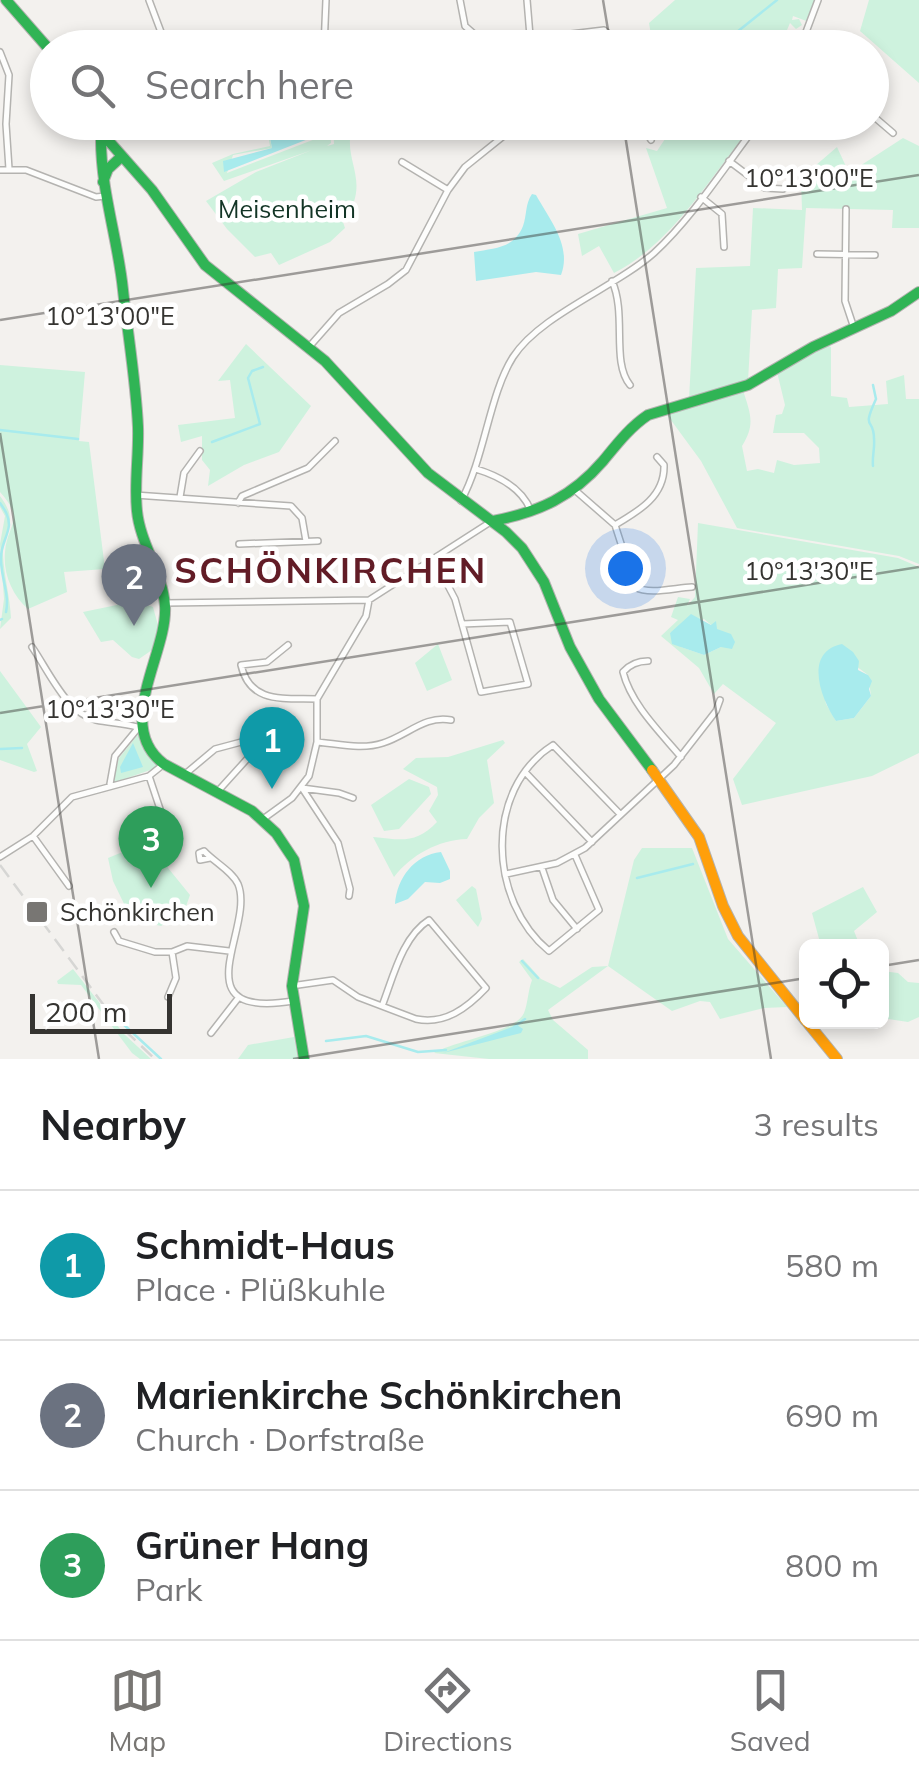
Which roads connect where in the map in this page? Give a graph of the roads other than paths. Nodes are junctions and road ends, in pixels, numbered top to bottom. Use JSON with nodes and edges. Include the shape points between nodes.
{"nodes":[{"id":1,"x":6,"y":0,"type":"edge"},
{"id":2,"x":149,"y":0,"type":"edge"},
{"id":3,"x":326,"y":0,"type":"edge"},
{"id":4,"x":460,"y":0,"type":"edge"},
{"id":5,"x":526,"y":0,"type":"edge"},
{"id":6,"x":818,"y":0,"type":"edge"},
{"id":7,"x":32,"y":30,"type":"edge"},
{"id":8,"x":160,"y":30,"type":"edge"},
{"id":9,"x":325,"y":30,"type":"edge"},
{"id":10,"x":470,"y":30,"type":"edge"},
{"id":11,"x":529,"y":30,"type":"edge"},
{"id":12,"x":808,"y":30,"type":"edge"},
{"id":13,"x":0,"y":52,"type":"edge"},
{"id":14,"x":3,"y":123,"type":"edge"},
{"id":15,"x":889,"y":129,"type":"edge"},
{"id":16,"x":893,"y":133,"type":"dead end"},
{"id":17,"x":100,"y":140,"type":"edge"},
{"id":18,"x":105,"y":140,"type":"edge"},
{"id":19,"x":496,"y":140,"type":"edge"},
{"id":20,"x":746,"y":140,"type":"edge"},
{"id":21,"x":118,"y":156,"type":"junction"},
{"id":22,"x":729,"y":161,"type":"junction"},
{"id":23,"x":402,"y":162,"type":"dead end"},
{"id":24,"x":9,"y":169,"type":"junction"},
{"id":25,"x":0,"y":170,"type":"edge"},
{"id":26,"x":102,"y":177,"type":"junction"},
{"id":27,"x":783,"y":189,"type":"dead end"},
{"id":28,"x":448,"y":190,"type":"junction"},
{"id":29,"x":105,"y":196,"type":"junction"},
{"id":30,"x":701,"y":197,"type":"junction"},
{"id":31,"x":846,"y":209,"type":"dead end"},
{"id":32,"x":724,"y":248,"type":"dead end"},
{"id":33,"x":818,"y":254,"type":"dead end"},
{"id":34,"x":845,"y":254,"type":"junction"},
{"id":35,"x":875,"y":256,"type":"dead end"},
{"id":36,"x":612,"y":281,"type":"junction"},
{"id":37,"x":919,"y":292,"type":"edge"},
{"id":38,"x":854,"y":328,"type":"junction"},
{"id":39,"x":309,"y":347,"type":"junction"},
{"id":40,"x":630,"y":385,"type":"dead end"},
{"id":41,"x":335,"y":440,"type":"dead end"},
{"id":42,"x":200,"y":451,"type":"dead end"},
{"id":43,"x":658,"y":457,"type":"dead end"},
{"id":44,"x":476,"y":469,"type":"junction"},
{"id":45,"x":576,"y":490,"type":"junction"},
{"id":46,"x":135,"y":496,"type":"junction"},
{"id":47,"x":180,"y":497,"type":"junction"},
{"id":48,"x":461,"y":501,"type":"junction"},
{"id":49,"x":238,"y":503,"type":"junction"},
{"id":50,"x":531,"y":514,"type":"junction"},
{"id":51,"x":492,"y":521,"type":"junction"},
{"id":52,"x":615,"y":526,"type":"junction"},
{"id":53,"x":306,"y":541,"type":"junction"},
{"id":54,"x":318,"y":541,"type":"dead end"},
{"id":55,"x":239,"y":544,"type":"dead end"},
{"id":56,"x":434,"y":559,"type":"junction"},
{"id":57,"x":692,"y":586,"type":"dead end"},
{"id":58,"x":370,"y":600,"type":"junction"},
{"id":59,"x":166,"y":603,"type":"junction"},
{"id":60,"x":462,"y":624,"type":"junction"},
{"id":61,"x":288,"y":644,"type":"dead end"},
{"id":62,"x":32,"y":647,"type":"dead end"},
{"id":63,"x":648,"y":661,"type":"dead end"},
{"id":64,"x":316,"y":699,"type":"junction"},
{"id":65,"x":720,"y":700,"type":"dead end"},
{"id":66,"x":452,"y":720,"type":"dead end"},
{"id":67,"x":140,"y":726,"type":"junction"},
{"id":68,"x":245,"y":741,"type":"dead end"},
{"id":69,"x":317,"y":742,"type":"junction"},
{"id":70,"x":681,"y":757,"type":"junction"},
{"id":71,"x":248,"y":758,"type":"dead end"},
{"id":72,"x":164,"y":764,"type":"junction"},
{"id":73,"x":525,"y":772,"type":"junction"},
{"id":74,"x":184,"y":775,"type":"junction"},
{"id":75,"x":149,"y":776,"type":"junction"},
{"id":76,"x":658,"y":779,"type":"junction"},
{"id":77,"x":110,"y":785,"type":"junction"},
{"id":78,"x":302,"y":788,"type":"junction"},
{"id":79,"x":219,"y":790,"type":"junction"},
{"id":80,"x":353,"y":798,"type":"dead end"},
{"id":81,"x":620,"y":814,"type":"junction"},
{"id":82,"x":263,"y":819,"type":"junction"},
{"id":83,"x":171,"y":829,"type":"dead end"},
{"id":84,"x":33,"y":836,"type":"junction"},
{"id":85,"x":592,"y":842,"type":"junction"},
{"id":86,"x":2,"y":856,"type":"edge"},
{"id":87,"x":575,"y":856,"type":"junction"},
{"id":88,"x":210,"y":858,"type":"dead end"},
{"id":89,"x":542,"y":867,"type":"junction"},
{"id":90,"x":506,"y":874,"type":"junction"},
{"id":91,"x":69,"y":886,"type":"dead end"},
{"id":92,"x":349,"y":896,"type":"dead end"},
{"id":93,"x":578,"y":929,"type":"junction"},
{"id":94,"x":114,"y":932,"type":"dead end"},
{"id":95,"x":230,"y":951,"type":"junction"},
{"id":96,"x":172,"y":952,"type":"junction"},
{"id":97,"x":291,"y":986,"type":"junction"},
{"id":98,"x":168,"y":996,"type":"dead end"},
{"id":99,"x":238,"y":997,"type":"junction"},
{"id":100,"x":293,"y":1001,"type":"junction"},
{"id":101,"x":382,"y":1006,"type":"junction"},
{"id":102,"x":799,"y":1011,"type":"edge"},
{"id":103,"x":813,"y":1029,"type":"edge"},
{"id":104,"x":211,"y":1034,"type":"dead end"},
{"id":105,"x":304,"y":1059,"type":"edge"},
{"id":106,"x":836,"y":1059,"type":"edge"}],
"edges":[{"from":1,"to":7,"type":"street"},
{"from":2,"to":8,"type":"street"},
{"from":3,"to":9,"type":"street"},
{"from":4,"to":10,"type":"street"},
{"from":5,"to":11,"type":"street"},
{"from":6,"to":12,"type":"street"},
{"from":13,"to":14,"type":"street","via":[[9,75]]},
{"from":14,"to":24,"type":"street"},
{"from":15,"to":16,"type":"street"},
{"from":17,"to":26,"type":"street"},
{"from":18,"to":21,"type":"street"},
{"from":19,"to":28,"type":"street"},
{"from":20,"to":22,"type":"street"},
{"from":21,"to":26,"type":"street"},
{"from":21,"to":39,"type":"street","via":[[158,196],[205,265]]},
{"from":22,"to":27,"type":"street","via":[[765,188]]},
{"from":22,"to":30,"type":"street"},
{"from":23,"to":28,"type":"street"},
{"from":24,"to":25,"type":"street"},
{"from":24,"to":29,"type":"street"},
{"from":26,"to":29,"type":"street"},
{"from":28,"to":39,"type":"street","via":[[406,270],[339,313]]},
{"from":29,"to":46,"type":"street","via":[[120,262],[136,416]]},
{"from":30,"to":32,"type":"street","via":[[722,214]]},
{"from":30,"to":36,"type":"street","via":[[652,254]]},
{"from":31,"to":34,"type":"street"},
{"from":33,"to":34,"type":"street"},
{"from":34,"to":35,"type":"street"},
{"from":34,"to":38,"type":"street","via":[[844,301]]},
{"from":36,"to":40,"type":"street","via":[[621,312],[621,364]]},
{"from":36,"to":44,"type":"street","via":[[512,358]]},
{"from":37,"to":38,"type":"street"},
{"from":38,"to":45,"type":"street","via":[[735,390],[648,415]]},
{"from":39,"to":48,"type":"street"},
{"from":41,"to":49,"type":"street","via":[[308,468]]},
{"from":42,"to":47,"type":"street","via":[[184,473]]},
{"from":43,"to":52,"type":"street","via":[[664,474],[654,496]]},
{"from":44,"to":48,"type":"street"},
{"from":44,"to":50,"type":"street","via":[[511,486]]},
{"from":45,"to":50,"type":"street"},
{"from":45,"to":52,"type":"street"},
{"from":46,"to":47,"type":"street"},
{"from":46,"to":59,"type":"street"},
{"from":47,"to":49,"type":"street"},
{"from":48,"to":51,"type":"street"},
{"from":49,"to":53,"type":"street","via":[[290,506],[302,518]]},
{"from":50,"to":51,"type":"street"},
{"from":51,"to":56,"type":"street"},
{"from":51,"to":76,"type":"street","via":[[538,570],[581,669]]},
{"from":52,"to":57,"type":"street","via":[[635,587],[648,593]]},
{"from":53,"to":54,"type":"street"},
{"from":53,"to":55,"type":"street"},
{"from":56,"to":58,"type":"street"},
{"from":56,"to":60,"type":"street"},
{"from":58,"to":59,"type":"street"},
{"from":58,"to":64,"type":"street"},
{"from":59,"to":67,"type":"street","via":[[144,682]]},
{"from":60,"to":60,"type":"street","via":[[480,692],[528,684],[510,622]]},
{"from":61,"to":64,"type":"street","via":[[267,662],[241,665],[245,682],[280,698]]},
{"from":62,"to":67,"type":"street","via":[[80,712],[92,720]]},
{"from":63,"to":70,"type":"street","via":[[627,668],[625,679]]},
{"from":64,"to":69,"type":"street"},
{"from":65,"to":70,"type":"street"},
{"from":66,"to":69,"type":"street","via":[[430,719],[370,746]]},
{"from":67,"to":72,"type":"street"},
{"from":67,"to":77,"type":"street","via":[[115,756]]},
{"from":68,"to":74,"type":"street","via":[[215,749]]},
{"from":69,"to":78,"type":"street"},
{"from":70,"to":76,"type":"street"},
{"from":71,"to":79,"type":"street"},
{"from":72,"to":74,"type":"street"},
{"from":72,"to":75,"type":"street"},
{"from":73,"to":81,"type":"street","via":[[556,747]]},
{"from":73,"to":85,"type":"street"},
{"from":73,"to":90,"type":"street","via":[[504,819]]},
{"from":74,"to":79,"type":"street"},
{"from":75,"to":77,"type":"street"},
{"from":75,"to":83,"type":"street"},
{"from":76,"to":81,"type":"street"},
{"from":76,"to":102,"type":"street","via":[[699,837],[738,936]]},
{"from":77,"to":84,"type":"street","via":[[72,797]]},
{"from":78,"to":80,"type":"street"},
{"from":78,"to":82,"type":"street"},
{"from":78,"to":92,"type":"street","via":[[338,843]]},
{"from":79,"to":82,"type":"street"},
{"from":81,"to":85,"type":"street"},
{"from":82,"to":97,"type":"street","via":[[285,844],[304,894]]},
{"from":84,"to":86,"type":"street"},
{"from":84,"to":91,"type":"street"},
{"from":85,"to":87,"type":"street"},
{"from":87,"to":89,"type":"street"},
{"from":87,"to":93,"type":"street","via":[[599,910]]},
{"from":88,"to":95,"type":"street","via":[[235,879],[241,896]]},
{"from":89,"to":90,"type":"street"},
{"from":89,"to":93,"type":"street","via":[[553,900]]},
{"from":90,"to":93,"type":"street","via":[[515,910],[545,948],[554,950]]},
{"from":94,"to":96,"type":"street","via":[[119,942]]},
{"from":95,"to":96,"type":"street","via":[[187,946]]},
{"from":95,"to":99,"type":"street","via":[[229,980]]},
{"from":96,"to":98,"type":"street","via":[[176,978]]},
{"from":97,"to":100,"type":"street"},
{"from":97,"to":101,"type":"street","via":[[333,980]]},
{"from":99,"to":100,"type":"street"},
{"from":99,"to":104,"type":"street"},
{"from":100,"to":105,"type":"street"},
{"from":101,"to":101,"type":"street","via":[[404,951],[428,920],[486,988],[460,1011],[437,1020],[416,1020]]},
{"from":103,"to":106,"type":"street"}]}
